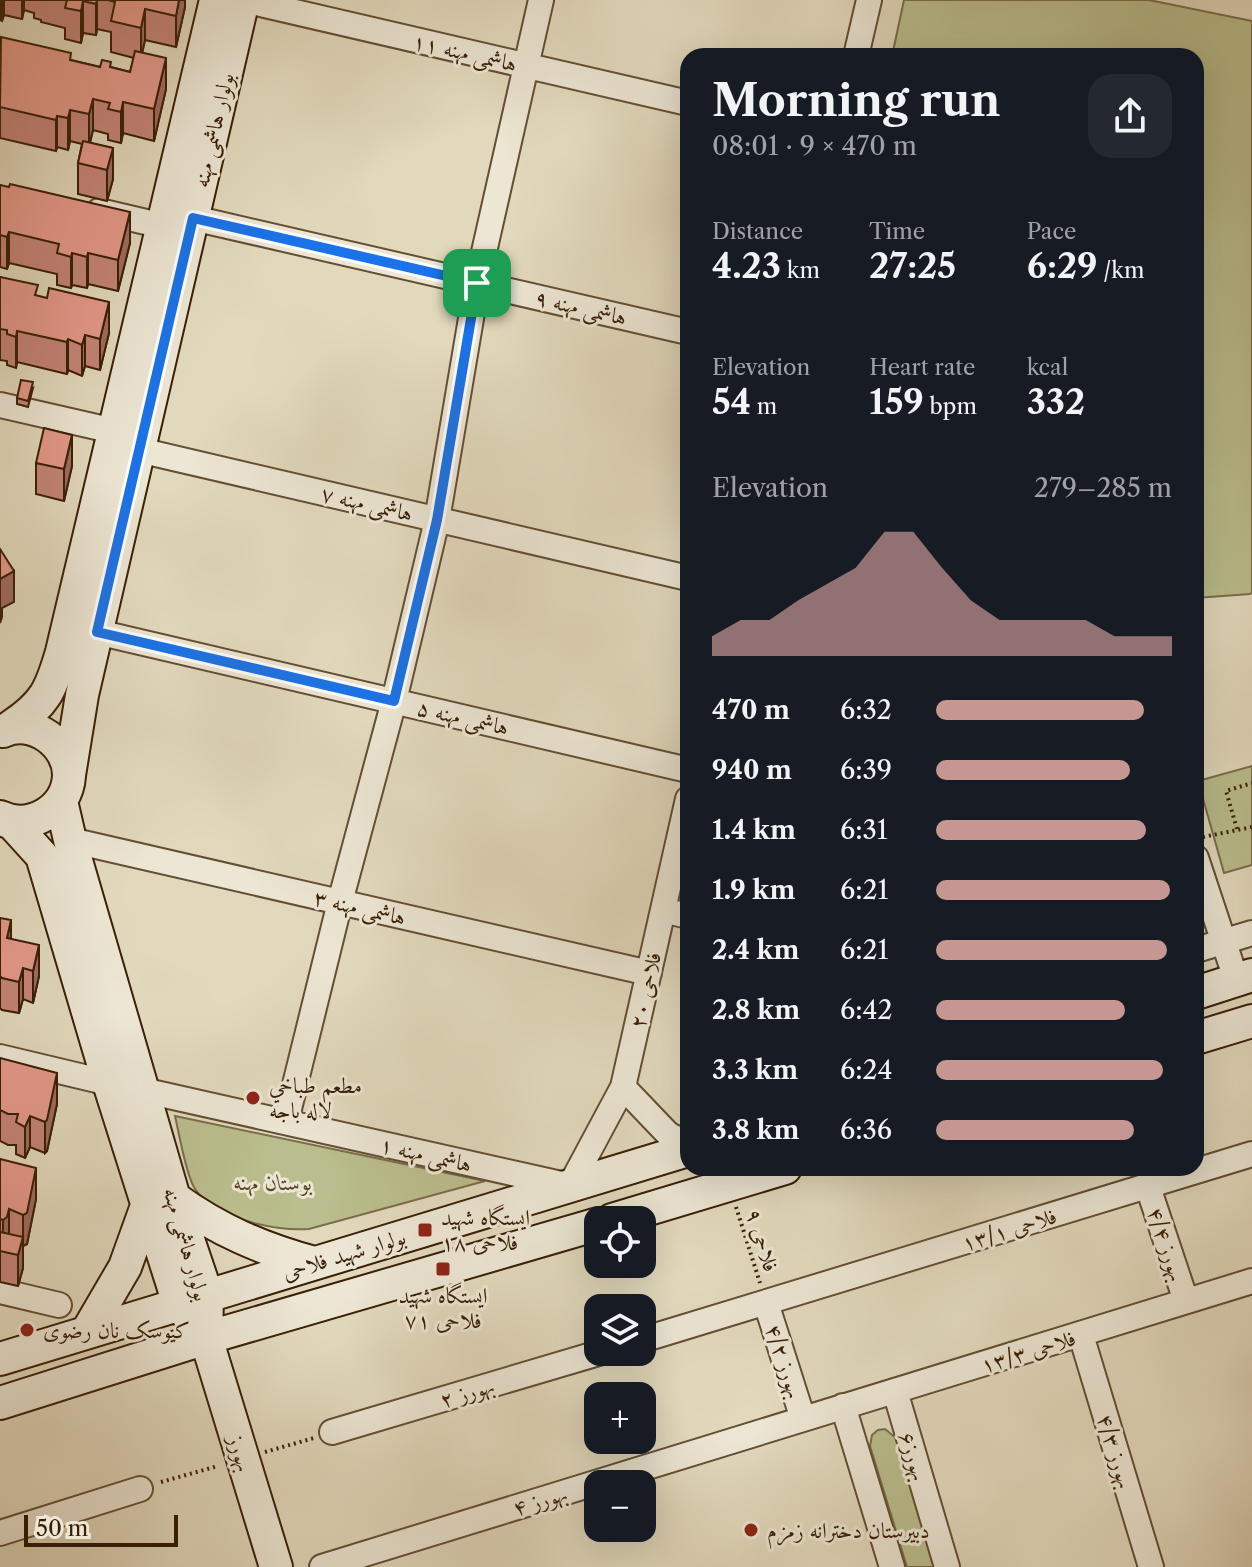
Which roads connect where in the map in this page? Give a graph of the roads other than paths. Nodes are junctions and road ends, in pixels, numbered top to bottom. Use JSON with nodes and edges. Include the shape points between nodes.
{"nodes":[{"id":1,"x":216,"y":0,"type":"edge"},
{"id":2,"x":243,"y":0,"type":"edge"},
{"id":3,"x":541,"y":0,"type":"edge"},
{"id":4,"x":869,"y":0,"type":"edge"},
{"id":5,"x":858,"y":48,"type":"edge"},
{"id":6,"x":526,"y":66,"type":"junction"},
{"id":7,"x":680,"y":101,"type":"edge"},
{"id":8,"x":74,"y":205,"type":"edge"},
{"id":9,"x":178,"y":222,"type":"junction"},
{"id":10,"x":477,"y":283,"type":"junction"},
{"id":11,"x":680,"y":330,"type":"edge"},
{"id":12,"x":0,"y":405,"type":"edge"},
{"id":13,"x":126,"y":440,"type":"junction"},
{"id":14,"x":437,"y":520,"type":"junction"},
{"id":15,"x":680,"y":576,"type":"edge"},
{"id":16,"x":97,"y":632,"type":"junction"},
{"id":17,"x":394,"y":701,"type":"junction"},
{"id":18,"x":6,"y":729,"type":"edge"},
{"id":19,"x":680,"y":768,"type":"edge"},
{"id":20,"x":65,"y":788,"type":"junction"},
{"id":21,"x":4,"y":820,"type":"edge"},
{"id":22,"x":680,"y":835,"type":"edge"},
{"id":23,"x":70,"y":840,"type":"junction"},
{"id":24,"x":1204,"y":886,"type":"edge"},
{"id":25,"x":340,"y":902,"type":"junction"},
{"id":26,"x":663,"y":910,"type":"junction"},
{"id":27,"x":680,"y":914,"type":"edge"},
{"id":28,"x":1252,"y":933,"type":"edge"},
{"id":29,"x":1224,"y":942,"type":"junction"},
{"id":30,"x":1204,"y":948,"type":"edge"},
{"id":31,"x":649,"y":973,"type":"junction"},
{"id":32,"x":1244,"y":977,"type":"edge"},
{"id":33,"x":1204,"y":990,"type":"edge"},
{"id":34,"x":1252,"y":1021,"type":"edge"},
{"id":35,"x":1204,"y":1036,"type":"edge"},
{"id":36,"x":0,"y":1057,"type":"edge"},
{"id":37,"x":109,"y":1083,"type":"junction"},
{"id":38,"x":623,"y":1087,"type":"junction"},
{"id":39,"x":142,"y":1090,"type":"junction"},
{"id":40,"x":286,"y":1121,"type":"junction"},
{"id":41,"x":680,"y":1142,"type":"edge"},
{"id":42,"x":680,"y":1151,"type":"edge"},
{"id":43,"x":1252,"y":1154,"type":"edge"},
{"id":44,"x":1204,"y":1169,"type":"edge"},
{"id":45,"x":760,"y":1176,"type":"edge"},
{"id":46,"x":1183,"y":1176,"type":"edge"},
{"id":47,"x":570,"y":1186,"type":"junction"},
{"id":48,"x":1148,"y":1187,"type":"junction"},
{"id":49,"x":161,"y":1201,"type":"junction"},
{"id":50,"x":656,"y":1207,"type":"edge"},
{"id":51,"x":584,"y":1228,"type":"edge"},
{"id":52,"x":314,"y":1263,"type":"junction"},
{"id":53,"x":1252,"y":1281,"type":"edge"},
{"id":54,"x":0,"y":1291,"type":"edge"},
{"id":55,"x":193,"y":1300,"type":"junction"},
{"id":56,"x":1186,"y":1301,"type":"junction"},
{"id":57,"x":766,"y":1303,"type":"junction"},
{"id":58,"x":59,"y":1305,"type":"dead end"},
{"id":59,"x":87,"y":1332,"type":"junction"},
{"id":60,"x":1081,"y":1335,"type":"junction"},
{"id":61,"x":656,"y":1336,"type":"edge"},
{"id":62,"x":206,"y":1338,"type":"junction"},
{"id":63,"x":584,"y":1357,"type":"edge"},
{"id":64,"x":0,"y":1359,"type":"edge"},
{"id":65,"x":895,"y":1391,"type":"junction"},
{"id":66,"x":0,"y":1403,"type":"edge"},
{"id":67,"x":843,"y":1406,"type":"junction"},
{"id":68,"x":803,"y":1419,"type":"junction"},
{"id":69,"x":332,"y":1432,"type":"dead end"},
{"id":70,"x":140,"y":1489,"type":"dead end"},
{"id":71,"x":0,"y":1533,"type":"edge"},
{"id":72,"x":276,"y":1567,"type":"edge"},
{"id":73,"x":322,"y":1567,"type":"edge"},
{"id":74,"x":892,"y":1567,"type":"edge"},
{"id":75,"x":947,"y":1567,"type":"edge"},
{"id":76,"x":1151,"y":1567,"type":"edge"}],
"edges":[{"from":1,"to":9,"type":"street","name":"بولوار هاشمی مهنه"},
{"from":2,"to":6,"type":"street","name":"هاشمی مهنه ۱۱"},
{"from":2,"to":9,"type":"street","name":"بولوار هاشمی مهنه"},
{"from":3,"to":6,"type":"street"},
{"from":4,"to":5,"type":"street"},
{"from":6,"to":7,"type":"street","name":"هاشمی مهنه ۱۱"},
{"from":6,"to":10,"type":"street"},
{"from":8,"to":9,"type":"street","name":"هاشمی مهنه ۹"},
{"from":9,"to":10,"type":"street","name":"هاشمی مهنه ۹"},
{"from":9,"to":13,"type":"street","name":"بولوار هاشمی مهنه"},
{"from":10,"to":11,"type":"street","name":"هاشمی مهنه ۹"},
{"from":10,"to":14,"type":"street"},
{"from":12,"to":13,"type":"street","name":"هاشمی مهنه ۷"},
{"from":13,"to":14,"type":"street","name":"هاشمی مهنه ۷"},
{"from":13,"to":16,"type":"street","name":"بولوار هاشمی مهنه"},
{"from":13,"to":18,"type":"street","name":"بولوار هاشمی مهنه","via":[[54,680],[37,709]]},
{"from":14,"to":15,"type":"street","name":"هاشمی مهنه ۷"},
{"from":14,"to":17,"type":"street"},
{"from":16,"to":17,"type":"street","name":"هاشمی مهنه ۵"},
{"from":16,"to":20,"type":"street","name":"بولوار هاشمی مهنه"},
{"from":17,"to":19,"type":"street","name":"هاشمی مهنه ۵"},
{"from":17,"to":25,"type":"street"},
{"from":18,"to":20,"type":"street","via":[[40,730],[61,749]]},
{"from":20,"to":21,"type":"street","via":[[40,819]]},
{"from":20,"to":23,"type":"street","name":"بولوار هاشمی مهنه"},
{"from":21,"to":37,"type":"street","name":"بولوار هاشمی مهنه","via":[[42,856]]},
{"from":22,"to":26,"type":"street","name":"فلاحی ۲۰"},
{"from":23,"to":25,"type":"street","name":"هاشمی مهنه ۳"},
{"from":23,"to":39,"type":"street","name":"بولوار هاشمی مهنه"},
{"from":24,"to":29,"type":"street"},
{"from":25,"to":31,"type":"street","name":"هاشمی مهنه ۳"},
{"from":25,"to":40,"type":"street"},
{"from":26,"to":27,"type":"street"},
{"from":26,"to":31,"type":"street","name":"فلاحی ۲۰"},
{"from":28,"to":29,"type":"street"},
{"from":29,"to":30,"type":"street"},
{"from":29,"to":32,"type":"street"},
{"from":31,"to":38,"type":"street","name":"فلاحی ۲۰"},
{"from":32,"to":33,"type":"street"},
{"from":34,"to":35,"type":"street"},
{"from":36,"to":37,"type":"street"},
{"from":37,"to":49,"type":"street","name":"بولوار هاشمی مهنه"},
{"from":38,"to":41,"type":"street"},
{"from":38,"to":47,"type":"street","name":"فلاحی ۲۰"},
{"from":39,"to":40,"type":"street","name":"هاشمی مهنه ۱"},
{"from":39,"to":49,"type":"street","name":"بولوار هاشمی مهنه"},
{"from":40,"to":47,"type":"street","name":"هاشمی مهنه ۱"},
{"from":42,"to":47,"type":"street","name":"بولوار شهید فلاحی"},
{"from":43,"to":44,"type":"street","name":"فلاحی ۱۳/۱"},
{"from":45,"to":50,"type":"street"},
{"from":46,"to":48,"type":"street","name":"فلاحی ۱۳/۱"},
{"from":47,"to":52,"type":"street","name":"بولوار شهید فلاحی"},
{"from":48,"to":56,"type":"street","name":"بهورز ۴/۴"},
{"from":48,"to":57,"type":"street","name":"فلاحی ۱۳/۱"},
{"from":49,"to":52,"type":"street","via":[[269,1251]]},
{"from":49,"to":55,"type":"street","name":"بولوار هاشمی مهنه"},
{"from":49,"to":59,"type":"street"},
{"from":51,"to":62,"type":"street","name":"بولوار شهید فلاحی"},
{"from":52,"to":55,"type":"street","name":"بولوار شهید فلاحی"},
{"from":53,"to":56,"type":"street","name":"فلاحی ۱۳/۳"},
{"from":54,"to":58,"type":"street"},
{"from":55,"to":59,"type":"street","name":"بولوار شهید فلاحی"},
{"from":55,"to":62,"type":"street","name":"بولوار هاشمی مهنه"},
{"from":56,"to":60,"type":"street","name":"فلاحی ۱۳/۳"},
{"from":57,"to":61,"type":"street"},
{"from":57,"to":68,"type":"street","name":"بهورز ۴/۲"},
{"from":59,"to":64,"type":"street","name":"بولوار شهید فلاحی"},
{"from":60,"to":65,"type":"street","name":"فلاحی ۱۳/۳"},
{"from":60,"to":76,"type":"street","name":"بهورز ۴/۳"},
{"from":62,"to":66,"type":"street","name":"بولوار شهید فلاحی"},
{"from":62,"to":72,"type":"street","name":"بهورز"},
{"from":63,"to":69,"type":"street","name":"بهورز ۲"},
{"from":65,"to":67,"type":"street","name":"فلاحی ۱۳/۳"},
{"from":65,"to":75,"type":"street","name":"بهورز۶"},
{"from":67,"to":68,"type":"street","name":"فلاحی ۱۳/۳"},
{"from":67,"to":74,"type":"street"},
{"from":68,"to":73,"type":"street","name":"بهورز ۴"},
{"from":70,"to":71,"type":"street"}]}
